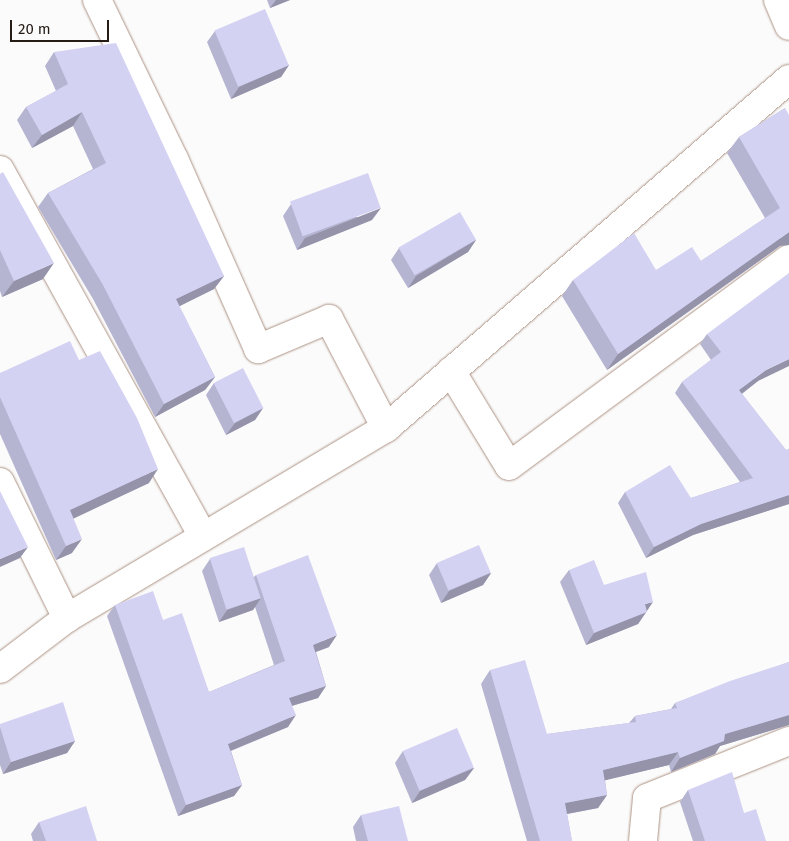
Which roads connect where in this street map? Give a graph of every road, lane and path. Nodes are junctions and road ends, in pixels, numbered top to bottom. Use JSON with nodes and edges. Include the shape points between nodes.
{"nodes":[{"id":1,"x":97,"y":0,"type":"edge"},
{"id":2,"x":778,"y":0,"type":"edge"},
{"id":3,"x":789,"y":26,"type":"edge"},
{"id":4,"x":786,"y":92,"type":"edge"},
{"id":5,"x":0,"y":170,"type":"edge"},
{"id":6,"x":789,"y":259,"type":"edge"},
{"id":7,"x":451,"y":371,"type":"junction"},
{"id":8,"x":386,"y":428,"type":"junction"},
{"id":9,"x":0,"y":482,"type":"edge"},
{"id":10,"x":203,"y":536,"type":"junction"},
{"id":11,"x":66,"y":618,"type":"junction"},
{"id":12,"x":0,"y":669,"type":"edge"},
{"id":13,"x":789,"y":741,"type":"edge"},
{"id":14,"x":643,"y":841,"type":"edge"}],
"edges":[{"from":1,"to":8,"type":"street","via":[[258,349],[329,319]]},
{"from":2,"to":3,"type":"street"},
{"from":4,"to":7,"type":"street"},
{"from":5,"to":10,"type":"street"},
{"from":6,"to":7,"type":"street","via":[[509,466]]},
{"from":7,"to":8,"type":"street"},
{"from":8,"to":10,"type":"street"},
{"from":9,"to":11,"type":"street"},
{"from":10,"to":11,"type":"street"},
{"from":11,"to":12,"type":"street"},
{"from":13,"to":14,"type":"street","via":[[647,798]]}]}
